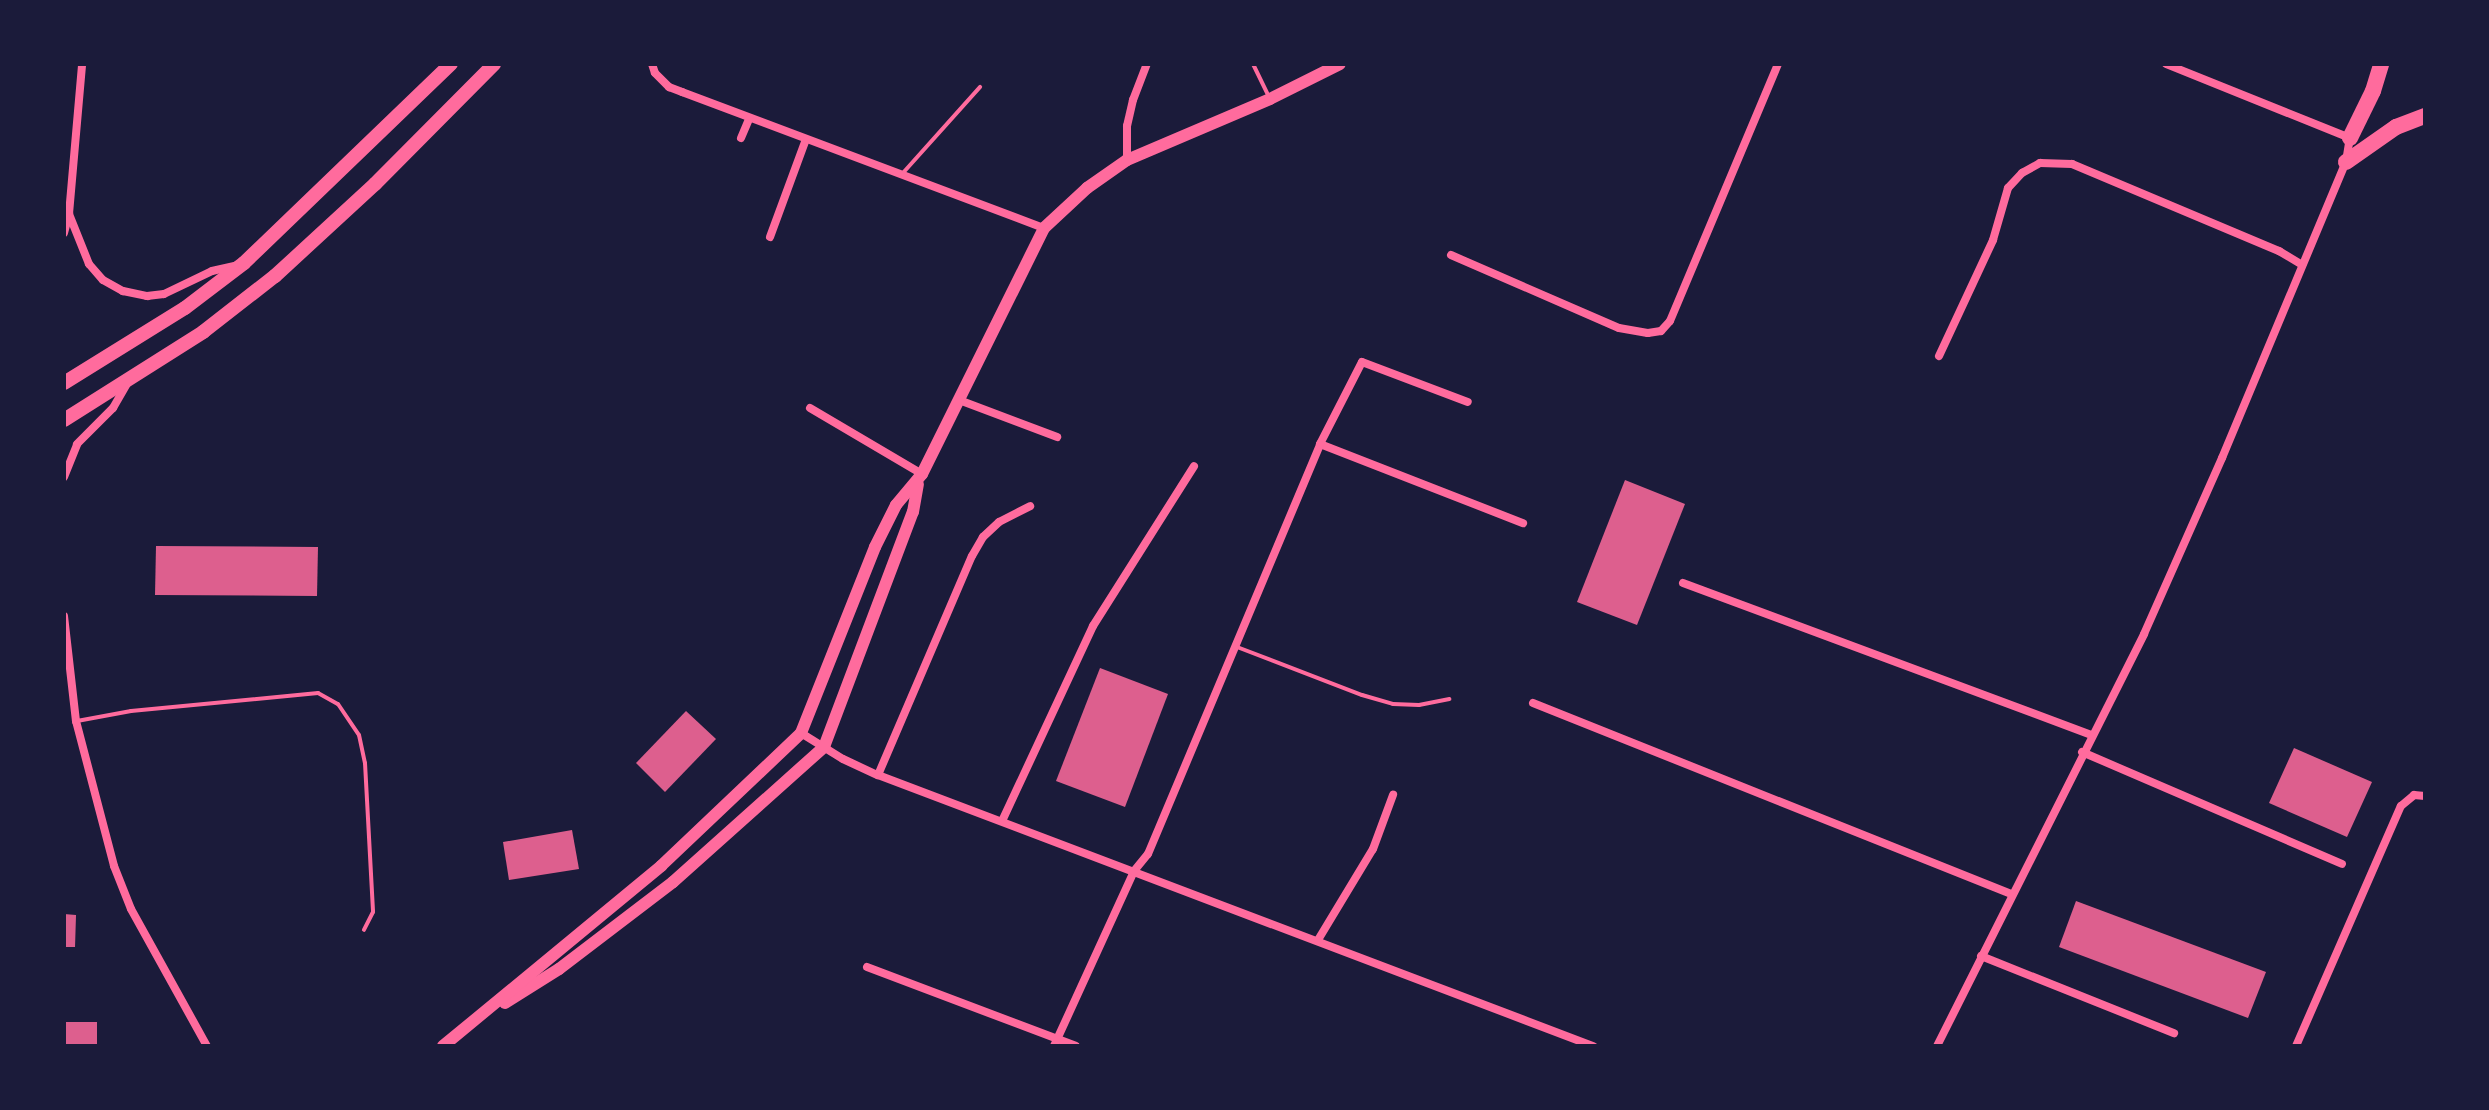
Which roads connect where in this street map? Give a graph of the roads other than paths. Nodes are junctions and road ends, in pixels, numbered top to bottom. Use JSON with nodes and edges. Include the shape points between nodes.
{"nodes":[{"id":1,"x":82,"y":64,"type":"edge"},
{"id":2,"x":451,"y":64,"type":"edge"},
{"id":3,"x":494,"y":64,"type":"edge"},
{"id":4,"x":652,"y":64,"type":"edge"},
{"id":5,"x":1147,"y":64,"type":"edge"},
{"id":6,"x":1253,"y":64,"type":"edge"},
{"id":7,"x":1340,"y":64,"type":"edge"},
{"id":8,"x":1778,"y":64,"type":"edge"},
{"id":9,"x":2166,"y":64,"type":"edge"},
{"id":10,"x":2381,"y":64,"type":"edge"},
{"id":11,"x":980,"y":87,"type":"dead end"},
{"id":12,"x":1270,"y":99,"type":"junction"},
{"id":13,"x":2425,"y":116,"type":"edge"},
{"id":14,"x":749,"y":119,"type":"junction"},
{"id":15,"x":741,"y":138,"type":"dead end"},
{"id":16,"x":2350,"y":138,"type":"junction"},
{"id":17,"x":806,"y":139,"type":"junction"},
{"id":18,"x":1127,"y":160,"type":"junction"},
{"id":19,"x":2346,"y":162,"type":"junction"},
{"id":20,"x":901,"y":175,"type":"junction"},
{"id":21,"x":69,"y":214,"type":"junction"},
{"id":22,"x":1044,"y":228,"type":"junction"},
{"id":23,"x":64,"y":233,"type":"edge"},
{"id":24,"x":770,"y":237,"type":"dead end"},
{"id":25,"x":1451,"y":255,"type":"dead end"},
{"id":26,"x":244,"y":263,"type":"junction"},
{"id":27,"x":2302,"y":265,"type":"junction"},
{"id":28,"x":1939,"y":356,"type":"dead end"},
{"id":29,"x":128,"y":382,"type":"junction"},
{"id":30,"x":64,"y":383,"type":"edge"},
{"id":31,"x":959,"y":400,"type":"junction"},
{"id":32,"x":1468,"y":402,"type":"dead end"},
{"id":33,"x":810,"y":408,"type":"dead end"},
{"id":34,"x":64,"y":420,"type":"edge"},
{"id":35,"x":1057,"y":437,"type":"dead end"},
{"id":36,"x":1320,"y":444,"type":"junction"},
{"id":37,"x":1194,"y":466,"type":"dead end"},
{"id":38,"x":64,"y":477,"type":"edge"},
{"id":39,"x":920,"y":478,"type":"junction"},
{"id":40,"x":1030,"y":506,"type":"dead end"},
{"id":41,"x":1523,"y":523,"type":"dead end"},
{"id":42,"x":1683,"y":583,"type":"dead end"},
{"id":43,"x":64,"y":616,"type":"edge"},
{"id":44,"x":1237,"y":647,"type":"junction"},
{"id":45,"x":1449,"y":699,"type":"dead end"},
{"id":46,"x":1533,"y":703,"type":"dead end"},
{"id":47,"x":76,"y":721,"type":"junction"},
{"id":48,"x":64,"y":724,"type":"edge"},
{"id":49,"x":801,"y":733,"type":"junction"},
{"id":50,"x":2091,"y":735,"type":"junction"},
{"id":51,"x":824,"y":747,"type":"junction"},
{"id":52,"x":2082,"y":752,"type":"junction"},
{"id":53,"x":878,"y":775,"type":"junction"},
{"id":54,"x":1393,"y":795,"type":"dead end"},
{"id":55,"x":2425,"y":796,"type":"edge"},
{"id":56,"x":1003,"y":819,"type":"junction"},
{"id":57,"x":2342,"y":864,"type":"dead end"},
{"id":58,"x":1134,"y":871,"type":"junction"},
{"id":59,"x":2011,"y":894,"type":"junction"},
{"id":60,"x":364,"y":930,"type":"dead end"},
{"id":61,"x":1318,"y":940,"type":"junction"},
{"id":62,"x":1981,"y":956,"type":"junction"},
{"id":63,"x":867,"y":967,"type":"dead end"},
{"id":64,"x":473,"y":1022,"type":"junction"},
{"id":65,"x":2174,"y":1033,"type":"dead end"},
{"id":66,"x":1056,"y":1042,"type":"edge"},
{"id":67,"x":207,"y":1046,"type":"edge"},
{"id":68,"x":443,"y":1046,"type":"edge"},
{"id":69,"x":1076,"y":1046,"type":"edge"},
{"id":70,"x":1593,"y":1046,"type":"edge"},
{"id":71,"x":1937,"y":1046,"type":"edge"},
{"id":72,"x":2296,"y":1046,"type":"edge"}],
"edges":[{"from":1,"to":21,"type":"street"},
{"from":2,"to":26,"type":"main road"},
{"from":3,"to":29,"type":"main road","via":[[275,276]]},
{"from":4,"to":14,"type":"street","via":[[669,87]]},
{"from":5,"to":18,"type":"street","via":[[1127,126]]},
{"from":6,"to":12,"type":"lane"},
{"from":7,"to":12,"type":"main road"},
{"from":8,"to":25,"type":"street","via":[[1670,321],[1661,331],[1619,328]]},
{"from":9,"to":16,"type":"street"},
{"from":10,"to":16,"type":"highway"},
{"from":11,"to":20,"type":"lane"},
{"from":12,"to":18,"type":"main road"},
{"from":13,"to":19,"type":"highway","via":[[2374,139]]},
{"from":14,"to":15,"type":"street"},
{"from":14,"to":17,"type":"street"},
{"from":16,"to":19,"type":"street"},
{"from":17,"to":20,"type":"street"},
{"from":17,"to":24,"type":"street"},
{"from":18,"to":22,"type":"main road"},
{"from":19,"to":27,"type":"street"},
{"from":20,"to":22,"type":"street"},
{"from":21,"to":23,"type":"street"},
{"from":21,"to":26,"type":"street","via":[[89,264],[123,291],[164,294],[212,271]]},
{"from":22,"to":31,"type":"main road"},
{"from":26,"to":30,"type":"main road","via":[[185,308]]},
{"from":27,"to":28,"type":"street","via":[[2072,164],[2040,163],[2008,188],[1993,240]]},
{"from":27,"to":50,"type":"street","via":[[2127,670]]},
{"from":29,"to":34,"type":"main road"},
{"from":29,"to":38,"type":"street","via":[[113,408],[77,444]]},
{"from":31,"to":35,"type":"street"},
{"from":31,"to":39,"type":"main road"},
{"from":32,"to":36,"type":"street","via":[[1362,362]]},
{"from":33,"to":39,"type":"street"},
{"from":36,"to":41,"type":"street"},
{"from":36,"to":44,"type":"street"},
{"from":37,"to":56,"type":"street","via":[[1093,626]]},
{"from":39,"to":49,"type":"main road","via":[[896,505],[875,547]]},
{"from":39,"to":51,"type":"main road","via":[[913,512]]},
{"from":40,"to":53,"type":"street","via":[[999,522],[972,556]]},
{"from":42,"to":50,"type":"street"},
{"from":43,"to":47,"type":"street"},
{"from":44,"to":45,"type":"lane","via":[[1393,704]]},
{"from":44,"to":58,"type":"street","via":[[1148,854]]},
{"from":46,"to":59,"type":"street"},
{"from":47,"to":48,"type":"street"},
{"from":47,"to":60,"type":"lane","via":[[318,693],[338,704],[359,735],[365,763],[373,912]]},
{"from":47,"to":67,"type":"street","via":[[102,827],[131,909]]},
{"from":49,"to":51,"type":"street"},
{"from":49,"to":64,"type":"main road","via":[[661,866]]},
{"from":50,"to":52,"type":"street"},
{"from":51,"to":53,"type":"street"},
{"from":51,"to":64,"type":"main road","via":[[673,882],[559,969]]},
{"from":52,"to":57,"type":"street"},
{"from":52,"to":59,"type":"street"},
{"from":53,"to":56,"type":"street"},
{"from":54,"to":61,"type":"street","via":[[1373,849]]},
{"from":55,"to":72,"type":"street","via":[[2414,795],[2401,806]]},
{"from":56,"to":58,"type":"street"},
{"from":58,"to":61,"type":"street"},
{"from":58,"to":66,"type":"street"},
{"from":59,"to":62,"type":"street"},
{"from":61,"to":70,"type":"street"},
{"from":62,"to":65,"type":"street"},
{"from":62,"to":71,"type":"street"},
{"from":63,"to":66,"type":"street"},
{"from":64,"to":68,"type":"main road"},
{"from":66,"to":69,"type":"street"}]}
